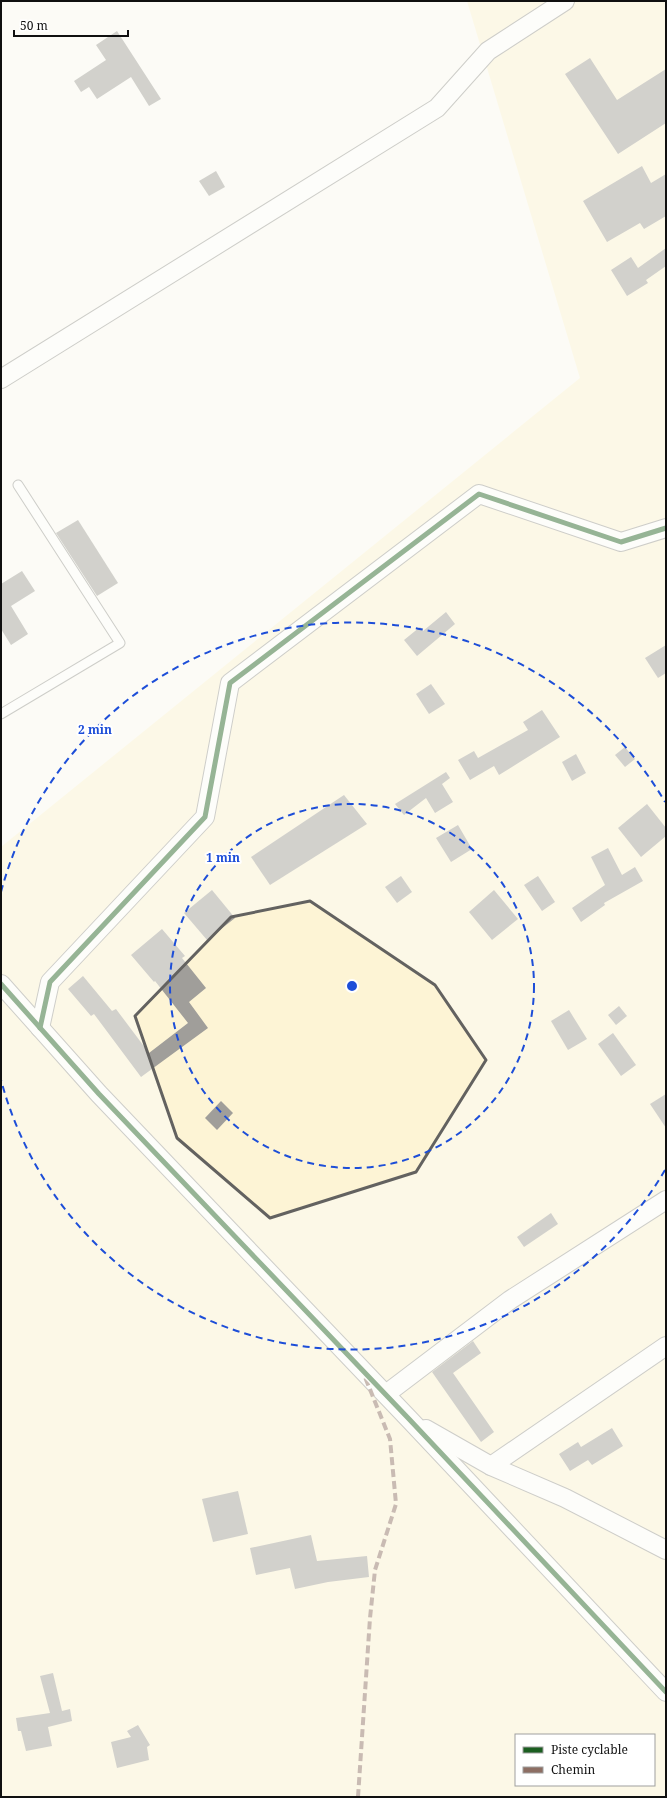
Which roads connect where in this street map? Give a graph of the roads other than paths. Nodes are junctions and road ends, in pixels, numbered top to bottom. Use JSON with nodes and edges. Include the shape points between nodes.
{"nodes":[{"id":1,"x":565,"y":1,"type":"edge"},
{"id":2,"x":1,"y":379,"type":"edge"},
{"id":3,"x":18,"y":485,"type":"dead end"},
{"id":4,"x":666,"y":528,"type":"edge"},
{"id":5,"x":1,"y":714,"type":"edge"},
{"id":6,"x":1,"y":984,"type":"edge"},
{"id":7,"x":40,"y":1028,"type":"junction"},
{"id":8,"x":666,"y":1200,"type":"edge"},
{"id":9,"x":666,"y":1346,"type":"edge"},
{"id":10,"x":386,"y":1394,"type":"junction"},
{"id":11,"x":409,"y":1419,"type":"junction"},
{"id":12,"x":491,"y":1466,"type":"junction"},
{"id":13,"x":666,"y":1550,"type":"edge"},
{"id":14,"x":666,"y":1692,"type":"edge"}],
"edges":[{"from":1,"to":2,"type":"street","via":[[488,51],[437,108]]},
{"from":3,"to":5,"type":"lane","via":[[120,642]]},
{"from":4,"to":7,"type":"street","via":[[621,542],[478,494],[230,683],[205,817],[50,982]]},
{"from":6,"to":7,"type":"street"},
{"from":7,"to":10,"type":"street"},
{"from":8,"to":10,"type":"street","via":[[510,1300]]},
{"from":9,"to":12,"type":"street"},
{"from":10,"to":11,"type":"street"},
{"from":11,"to":12,"type":"street"},
{"from":11,"to":14,"type":"street"},
{"from":12,"to":13,"type":"street","via":[[565,1498]]}]}
